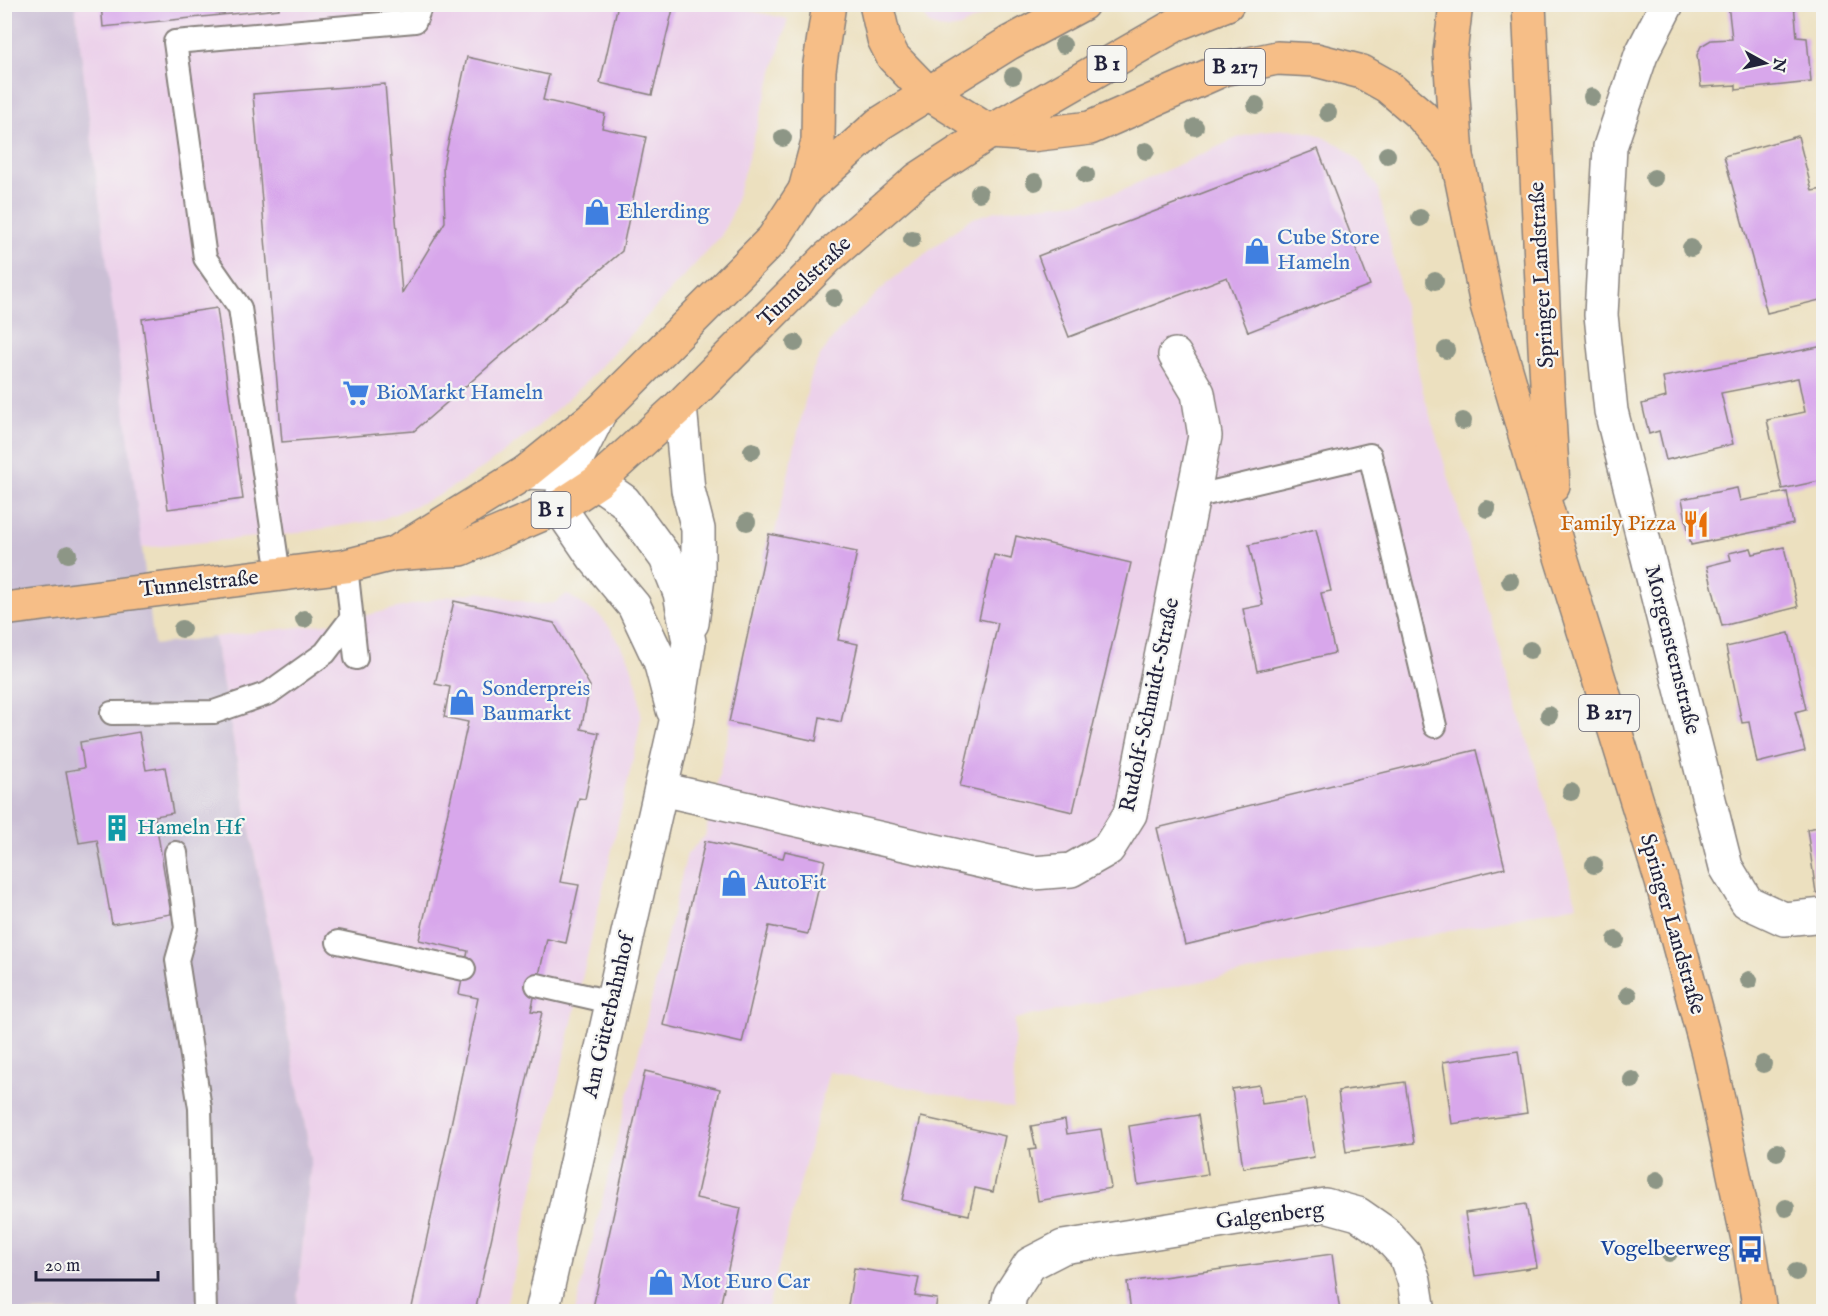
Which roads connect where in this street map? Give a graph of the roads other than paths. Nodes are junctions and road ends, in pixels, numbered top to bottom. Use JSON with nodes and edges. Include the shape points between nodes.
{"nodes":[{"id":1,"x":421,"y":4,"type":"edge"},
{"id":2,"x":829,"y":4,"type":"edge"},
{"id":3,"x":876,"y":4,"type":"edge"},
{"id":4,"x":1082,"y":4,"type":"edge"},
{"id":5,"x":1227,"y":4,"type":"edge"},
{"id":6,"x":1456,"y":4,"type":"edge"},
{"id":7,"x":1529,"y":4,"type":"edge"},
{"id":8,"x":1667,"y":4,"type":"edge"},
{"id":9,"x":928,"y":93,"type":"junction"},
{"id":10,"x":990,"y":132,"type":"junction"},
{"id":11,"x":1457,"y":156,"type":"junction"},
{"id":12,"x":805,"y":189,"type":"junction"},
{"id":13,"x":1175,"y":355,"type":"dead end"},
{"id":14,"x":680,"y":406,"type":"junction"},
{"id":15,"x":600,"y":412,"type":"junction"},
{"id":16,"x":526,"y":472,"type":"junction"},
{"id":17,"x":583,"y":478,"type":"junction"},
{"id":18,"x":1193,"y":497,"type":"junction"},
{"id":19,"x":559,"y":507,"type":"junction"},
{"id":20,"x":1557,"y":544,"type":"junction"},
{"id":21,"x":393,"y":554,"type":"junction"},
{"id":22,"x":346,"y":566,"type":"junction"},
{"id":23,"x":279,"y":575,"type":"junction"},
{"id":24,"x":4,"y":609,"type":"edge"},
{"id":25,"x":351,"y":619,"type":"junction"},
{"id":26,"x":688,"y":642,"type":"junction"},
{"id":27,"x":356,"y":658,"type":"dead end"},
{"id":28,"x":112,"y":713,"type":"dead end"},
{"id":29,"x":676,"y":722,"type":"junction"},
{"id":30,"x":1435,"y":726,"type":"dead end"},
{"id":31,"x":661,"y":789,"type":"junction"},
{"id":32,"x":176,"y":853,"type":"dead end"},
{"id":33,"x":1824,"y":915,"type":"edge"},
{"id":34,"x":338,"y":942,"type":"dead end"},
{"id":35,"x":464,"y":969,"type":"dead end"},
{"id":36,"x":537,"y":985,"type":"dead end"},
{"id":37,"x":611,"y":1002,"type":"junction"},
{"id":38,"x":205,"y":1311,"type":"edge"},
{"id":39,"x":542,"y":1311,"type":"edge"},
{"id":40,"x":1007,"y":1311,"type":"edge"},
{"id":41,"x":1419,"y":1311,"type":"edge"},
{"id":42,"x":1760,"y":1311,"type":"edge"}],
"edges":[{"from":1,"to":23,"type":"lane","via":[[415,21],[175,42],[205,258],[240,308]]},
{"from":2,"to":12,"type":"main road","via":[[819,70],[818,141]]},
{"from":3,"to":9,"type":"main road","number":"B 217","via":[[884,39],[893,57]]},
{"from":4,"to":9,"type":"main road","name":"Tunnelstraße","number":"B 1"},
{"from":5,"to":10,"type":"main road","name":"Tunnelstraße","number":"B 1","via":[[1179,23]]},
{"from":6,"to":11,"type":"main road","number":"B 217","via":[[1450,53]]},
{"from":7,"to":20,"type":"main road","name":"Springer Landstraße","number":"B 217"},
{"from":8,"to":33,"type":"street","name":"Morgensternstraße","via":[[1641,55],[1610,147],[1601,315],[1611,411],[1726,867],[1747,902],[1784,920]]},
{"from":9,"to":10,"type":"main road","number":"B 217"},
{"from":9,"to":12,"type":"main road","name":"Tunnelstraße","number":"B 1","via":[[879,124]]},
{"from":10,"to":11,"type":"main road","number":"B 217","via":[[1031,135],[1090,128],[1224,69],[1277,58],[1316,60],[1362,72],[1387,86],[1421,115]]},
{"from":10,"to":14,"type":"main road","name":"Tunnelstraße","number":"B 1","via":[[918,179],[827,258]]},
{"from":11,"to":20,"type":"main road","name":"Springer Landstraße","number":"B 217","via":[[1487,305]]},
{"from":12,"to":15,"type":"main road","name":"Tunnelstraße","number":"B 1","via":[[772,239]]},
{"from":13,"to":18,"type":"street","name":"Rudolf-Schmidt-Straße","via":[[1198,393],[1205,436]]},
{"from":14,"to":17,"type":"main road","name":"Tunnelstraße","number":"B 1"},
{"from":14,"to":26,"type":"street","name":"Am Güterbahnhof","via":[[688,490],[698,529],[698,577]]},
{"from":15,"to":16,"type":"main road","name":"Tunnelstraße","number":"B 1"},
{"from":15,"to":17,"type":"street"},
{"from":16,"to":17,"type":"street"},
{"from":16,"to":21,"type":"main road","name":"Tunnelstraße","number":"B 1"},
{"from":17,"to":19,"type":"main road","name":"Tunnelstraße","number":"B 1"},
{"from":17,"to":26,"type":"street","name":"Am Güterbahnhof","via":[[624,501],[666,558],[680,594]]},
{"from":18,"to":30,"type":"lane","via":[[1370,455]]},
{"from":18,"to":31,"type":"street","name":"Rudolf-Schmidt-Straße","via":[[1130,814],[1108,849],[1071,870],[1033,873]]},
{"from":19,"to":21,"type":"main road","name":"Tunnelstraße","number":"B 1","via":[[460,549]]},
{"from":19,"to":29,"type":"street","name":"Am Güterbahnhof","via":[[634,606],[660,661]]},
{"from":20,"to":42,"type":"main road","name":"Springer Landstraße","number":"B 217","via":[[1662,882],[1708,1053]]},
{"from":21,"to":22,"type":"main road","name":"Tunnelstraße","number":"B 1"},
{"from":22,"to":23,"type":"main road","name":"Tunnelstraße","number":"B 1"},
{"from":22,"to":25,"type":"lane"},
{"from":23,"to":24,"type":"main road","name":"Tunnelstraße","number":"B 1"},
{"from":25,"to":27,"type":"lane"},
{"from":25,"to":28,"type":"lane","via":[[325,653],[269,693],[214,712]]},
{"from":26,"to":29,"type":"street","name":"Am Güterbahnhof"},
{"from":29,"to":31,"type":"street","name":"Am Güterbahnhof"},
{"from":31,"to":37,"type":"street","name":"Am Güterbahnhof"},
{"from":32,"to":38,"type":"lane","via":[[186,928],[177,960],[200,1108]]},
{"from":34,"to":35,"type":"lane"},
{"from":36,"to":37,"type":"lane"},
{"from":37,"to":39,"type":"street","name":"Am Güterbahnhof"},
{"from":40,"to":41,"type":"street","name":"Galgenberg","via":[[1010,1295],[1030,1264],[1063,1247],[1325,1206],[1358,1214],[1384,1232],[1406,1255]]}]}
